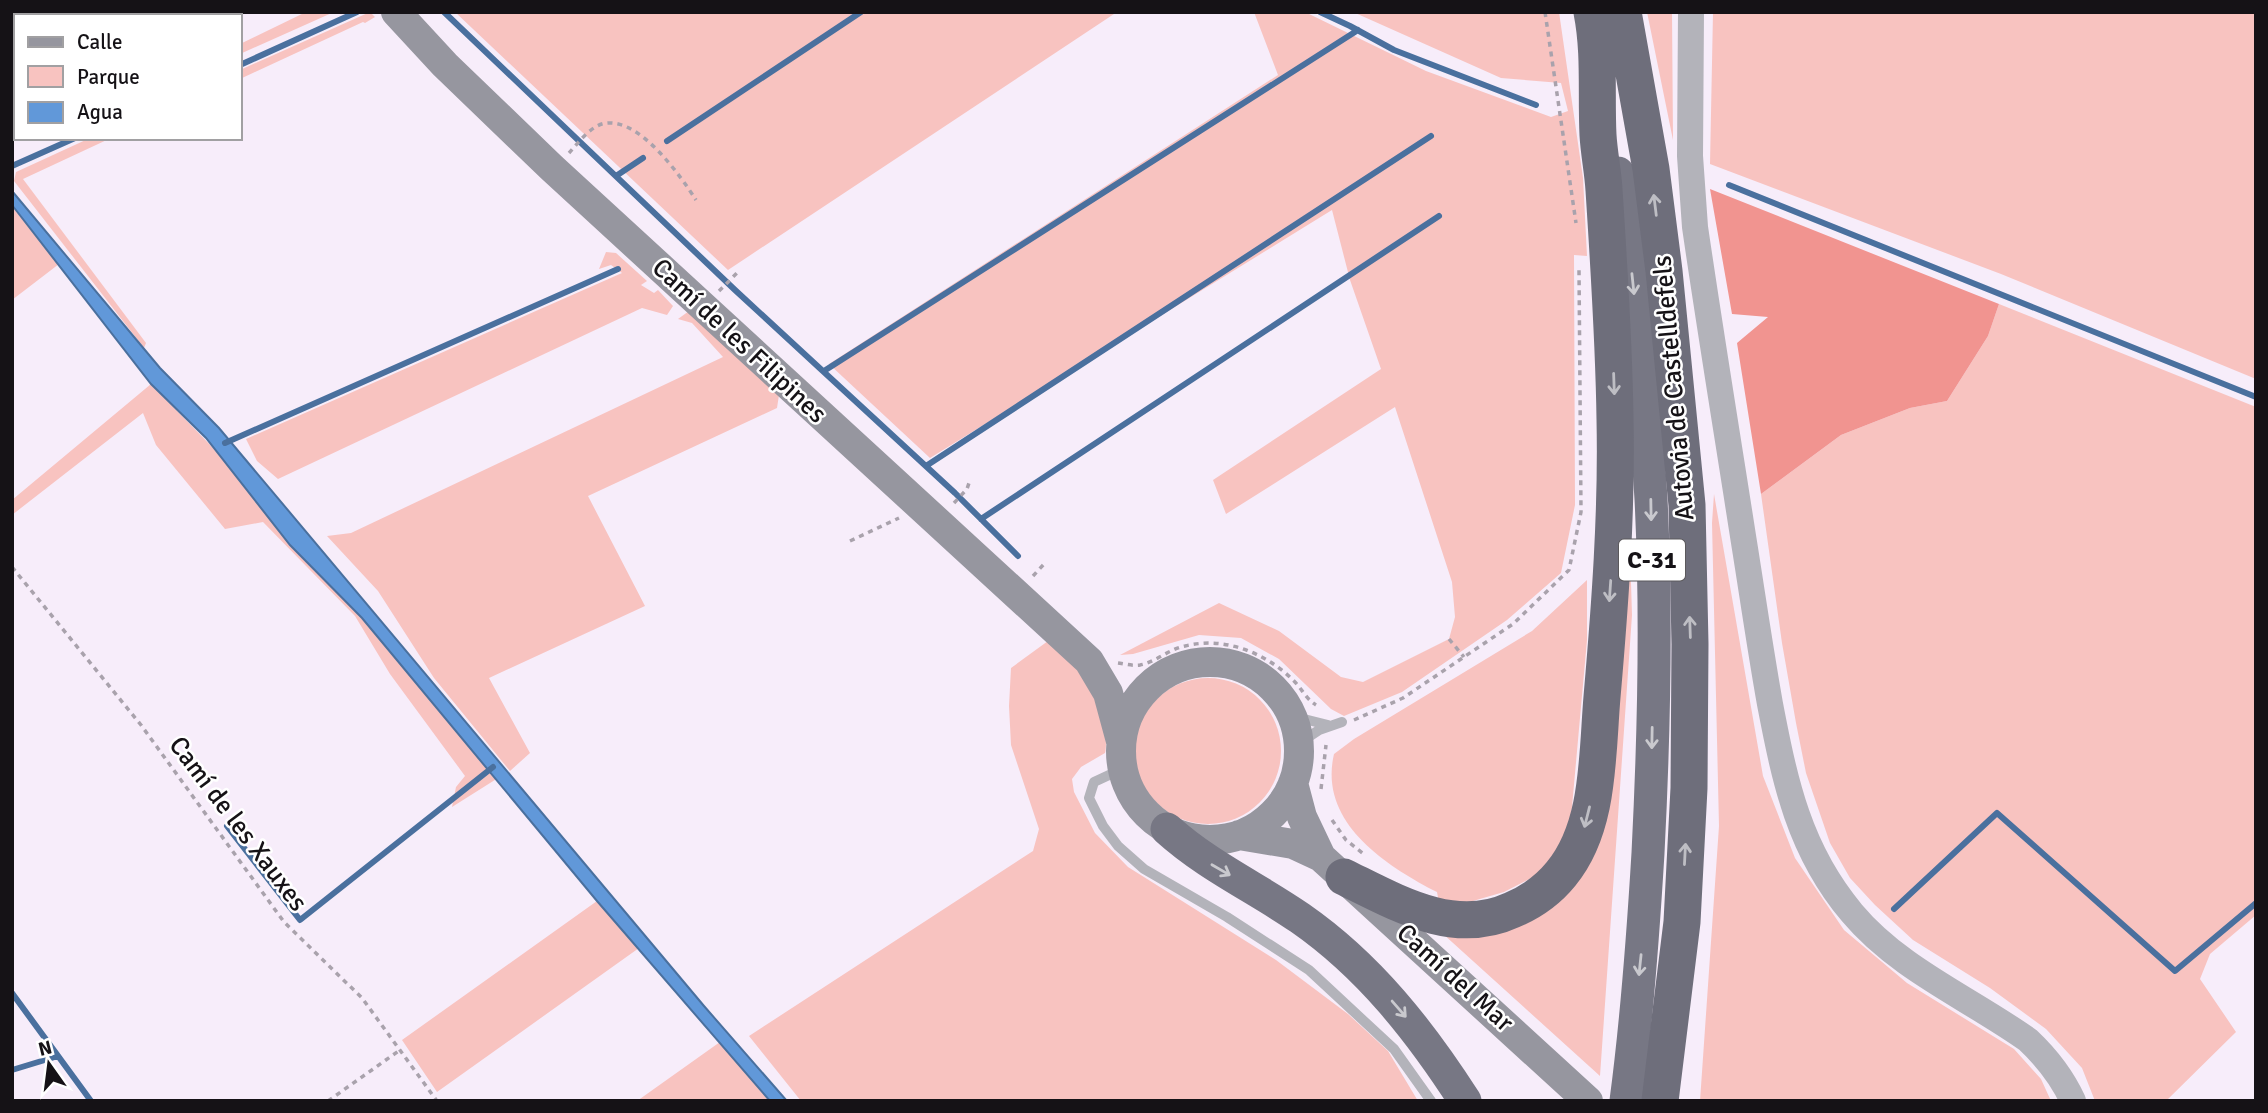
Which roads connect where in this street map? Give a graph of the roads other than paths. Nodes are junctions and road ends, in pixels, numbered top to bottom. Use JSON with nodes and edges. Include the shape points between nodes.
{"nodes":[{"id":1,"x":396,"y":12,"type":"edge"},
{"id":2,"x":1691,"y":12,"type":"edge"},
{"id":3,"x":1603,"y":16,"type":"edge"},
{"id":4,"x":1099,"y":662,"type":"junction"},
{"id":5,"x":1164,"y":674,"type":"junction"},
{"id":6,"x":1295,"y":730,"type":"junction"},
{"id":7,"x":1121,"y":755,"type":"junction"},
{"id":8,"x":1307,"y":787,"type":"junction"},
{"id":9,"x":1167,"y":829,"type":"junction"},
{"id":10,"x":1240,"y":835,"type":"junction"},
{"id":11,"x":1344,"y":864,"type":"junction"},
{"id":12,"x":1579,"y":1092,"type":"edge"},
{"id":13,"x":1431,"y":1101,"type":"edge"},
{"id":14,"x":1465,"y":1101,"type":"edge"},
{"id":15,"x":1626,"y":1101,"type":"edge"},
{"id":16,"x":1660,"y":1101,"type":"edge"},
{"id":17,"x":2073,"y":1101,"type":"edge"}],
"edges":[{"from":1,"to":4,"type":"main road","name":"Camí de les Filipines","via":[[552,168],[914,502]]},
{"from":2,"to":17,"type":"street","via":[[1694,216],[1767,689],[1800,828],[1831,886],[1871,933],[1909,964],[2028,1040],[2055,1070]]},
{"from":3,"to":11,"type":"highway","one_way":true,"via":[[1598,137],[1611,314],[1616,499],[1594,785],[1583,834],[1561,874],[1541,894],[1512,911],[1481,920],[1423,913]]},
{"from":3,"to":15,"type":"highway","name":"Autovia de Castelldefels","number":"C-31","one_way":true,"via":[[1651,502],[1651,789],[1644,923]]},
{"from":16,"to":3,"type":"highway","name":"Autovia de Castelldefels","number":"C-31","one_way":true,"via":[[1682,922],[1689,788],[1687,505],[1651,169]]},
{"from":4,"to":5,"type":"main road","via":[[1126,675]]},
{"from":4,"to":7,"type":"main road"},
{"from":5,"to":6,"type":"main road","via":[[1202,662],[1250,671],[1284,702]]},
{"from":5,"to":7,"type":"main road","via":[[1136,699]]},
{"from":6,"to":6,"type":"lane","via":[[1310,734],[1336,724]]},
{"from":6,"to":8,"type":"main road","via":[[1297,772]]},
{"from":7,"to":9,"type":"main road","via":[[1128,786],[1142,808]]},
{"from":7,"to":13,"type":"lane","via":[[1094,782],[1089,798],[1118,846],[1143,869],[1309,970],[1394,1049]]},
{"from":8,"to":10,"type":"main road","via":[[1286,799],[1267,821]]},
{"from":8,"to":11,"type":"main road","name":"Camí del Mar","via":[[1302,817]]},
{"from":9,"to":10,"type":"main road","via":[[1202,840]]},
{"from":9,"to":14,"type":"highway","one_way":true,"via":[[1199,857],[1275,901],[1337,947],[1400,1009]]},
{"from":10,"to":11,"type":"main road","name":"Camí del Mar","via":[[1293,844]]},
{"from":11,"to":12,"type":"main road","name":"Camí del Mar"}]}
